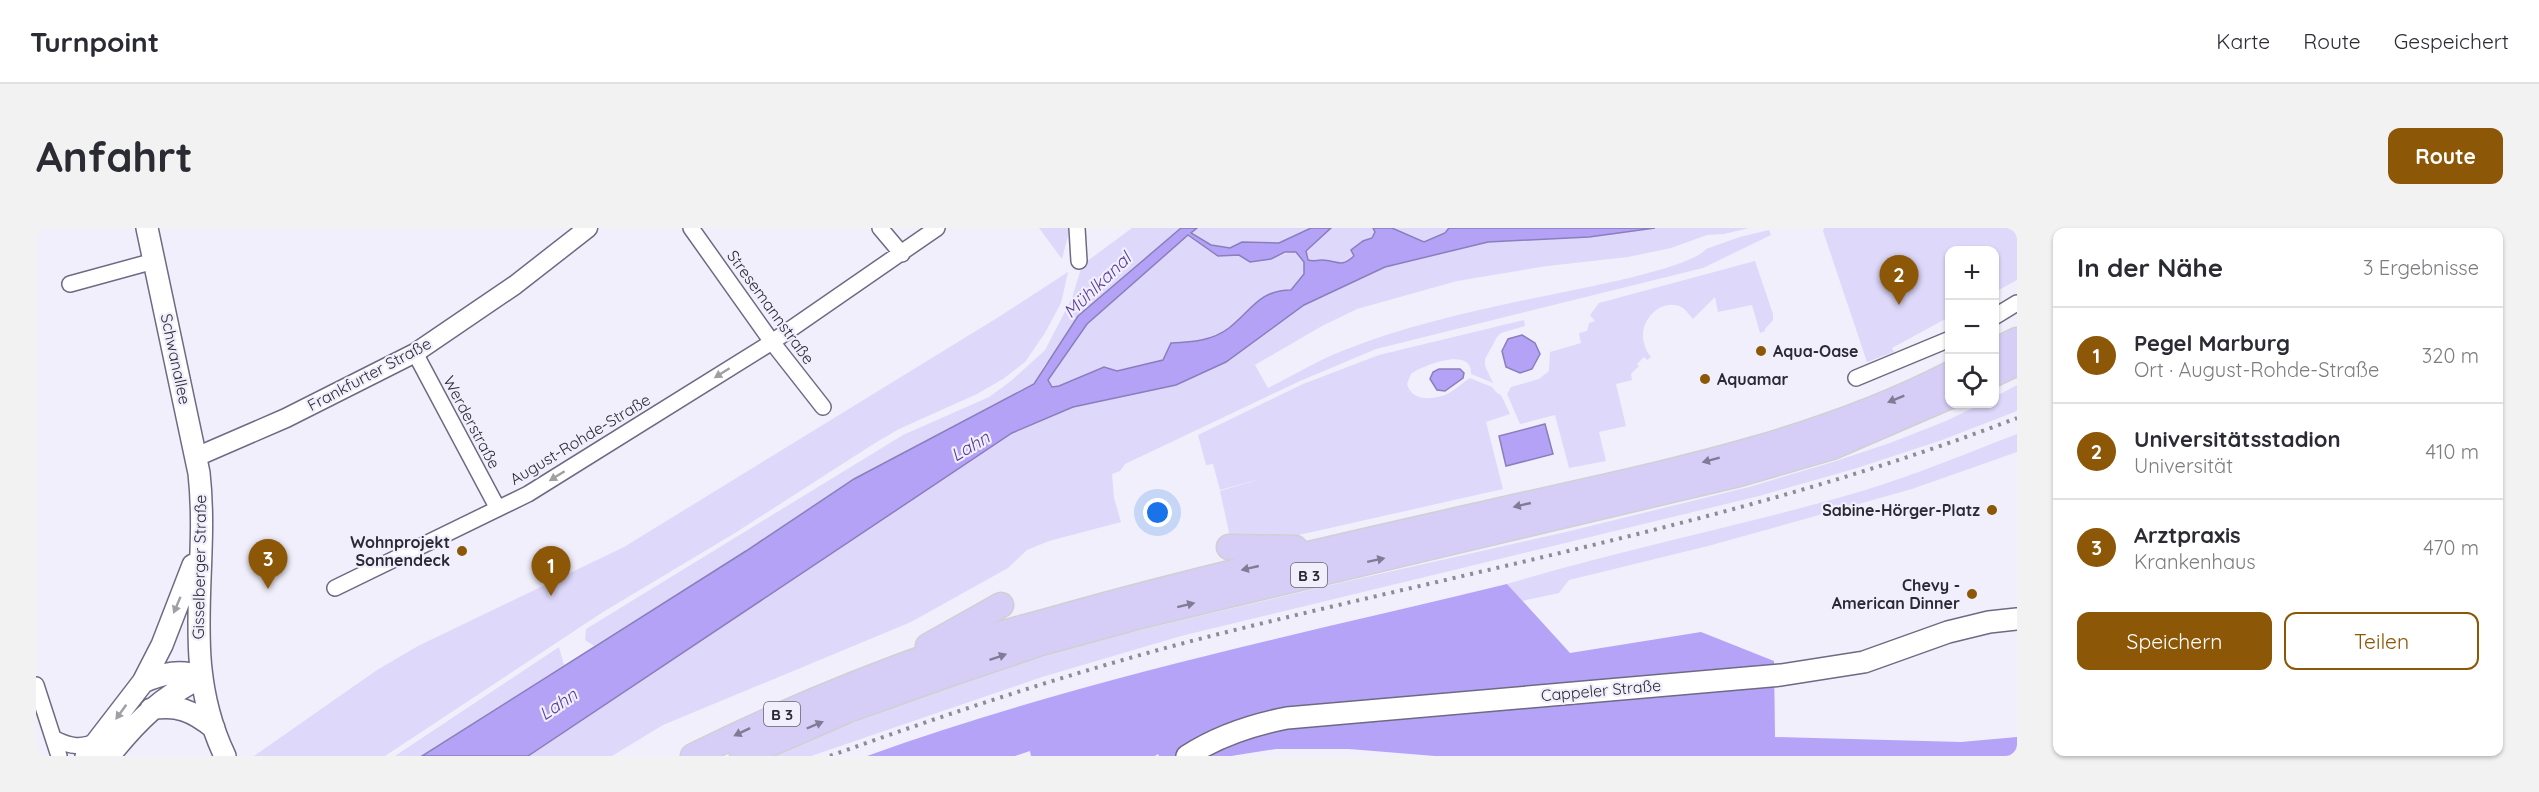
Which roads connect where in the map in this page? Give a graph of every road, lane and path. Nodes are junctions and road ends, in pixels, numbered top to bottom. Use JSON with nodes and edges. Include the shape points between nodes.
{"nodes":[{"id":1,"x":588,"y":228,"type":"edge"},
{"id":2,"x":691,"y":228,"type":"edge"},
{"id":3,"x":880,"y":228,"type":"edge"},
{"id":4,"x":937,"y":228,"type":"edge"},
{"id":5,"x":1077,"y":228,"type":"edge"},
{"id":6,"x":151,"y":230,"type":"edge"},
{"id":7,"x":902,"y":254,"type":"junction"},
{"id":8,"x":154,"y":261,"type":"junction"},
{"id":9,"x":1079,"y":261,"type":"dead end"},
{"id":10,"x":70,"y":284,"type":"dead end"},
{"id":11,"x":2017,"y":303,"type":"edge"},
{"id":12,"x":1999,"y":314,"type":"edge"},
{"id":13,"x":2017,"y":340,"type":"edge"},
{"id":14,"x":1945,"y":341,"type":"edge"},
{"id":15,"x":772,"y":342,"type":"junction"},
{"id":16,"x":1999,"y":349,"type":"edge"},
{"id":17,"x":415,"y":353,"type":"junction"},
{"id":18,"x":2017,"y":363,"type":"edge"},
{"id":19,"x":1999,"y":372,"type":"edge"},
{"id":20,"x":2017,"y":374,"type":"edge"},
{"id":21,"x":1945,"y":377,"type":"edge"},
{"id":22,"x":1856,"y":378,"type":"dead end"},
{"id":23,"x":1999,"y":379,"type":"edge"},
{"id":24,"x":1945,"y":398,"type":"edge"},
{"id":25,"x":823,"y":407,"type":"dead end"},
{"id":26,"x":196,"y":457,"type":"junction"},
{"id":27,"x":497,"y":507,"type":"junction"},
{"id":28,"x":1229,"y":547,"type":"dead end"},
{"id":29,"x":1331,"y":549,"type":"junction"},
{"id":30,"x":200,"y":551,"type":"junction"},
{"id":31,"x":335,"y":588,"type":"dead end"},
{"id":32,"x":1001,"y":605,"type":"dead end"},
{"id":33,"x":2017,"y":619,"type":"edge"},
{"id":34,"x":202,"y":676,"type":"junction"},
{"id":35,"x":874,"y":677,"type":"junction"},
{"id":36,"x":143,"y":682,"type":"junction"},
{"id":37,"x":36,"y":685,"type":"edge"},
{"id":38,"x":150,"y":709,"type":"junction"},
{"id":39,"x":214,"y":728,"type":"junction"},
{"id":40,"x":55,"y":739,"type":"junction"},
{"id":41,"x":98,"y":751,"type":"edge"},
{"id":42,"x":224,"y":753,"type":"edge"},
{"id":43,"x":59,"y":756,"type":"edge"},
{"id":44,"x":693,"y":756,"type":"edge"},
{"id":45,"x":742,"y":756,"type":"edge"},
{"id":46,"x":1187,"y":756,"type":"edge"}],
"edges":[{"from":1,"to":17,"type":"street","name":"Frankfurter Straße","via":[[515,285]]},
{"from":2,"to":15,"type":"street","name":"Stresemannstraße"},
{"from":3,"to":7,"type":"street"},
{"from":4,"to":7,"type":"street","name":"August-Rohde-Straße"},
{"from":5,"to":9,"type":"street"},
{"from":6,"to":8,"type":"main road","name":"Schwanallee"},
{"from":7,"to":15,"type":"street","name":"August-Rohde-Straße"},
{"from":8,"to":10,"type":"street"},
{"from":8,"to":26,"type":"main road","name":"Schwanallee"},
{"from":11,"to":12,"type":"street"},
{"from":13,"to":16,"type":"highway"},
{"from":14,"to":22,"type":"street"},
{"from":15,"to":25,"type":"street","name":"Stresemannstraße"},
{"from":15,"to":27,"type":"street","name":"August-Rohde-Straße","one_way":true,"via":[[528,494]]},
{"from":17,"to":26,"type":"street","name":"Frankfurter Straße","via":[[286,418]]},
{"from":17,"to":27,"type":"street","name":"Werderstraße"},
{"from":18,"to":19,"type":"highway"},
{"from":20,"to":23,"type":"highway"},
{"from":21,"to":29,"type":"highway","number":"B 3","one_way":true,"via":[[1828,426],[1735,454]]},
{"from":45,"to":24,"type":"highway","number":"B 3","one_way":true,"via":[[848,710],[1041,643],[1151,613],[1739,474],[1832,447]]},
{"from":26,"to":30,"type":"main road","name":"Gisselberger Straße","via":[[201,489]]},
{"from":27,"to":31,"type":"street","name":"August-Rohde-Straße"},
{"from":28,"to":29,"type":"highway"},
{"from":29,"to":35,"type":"highway","number":"B 3","one_way":true,"via":[[1122,600],[946,650]]},
{"from":30,"to":34,"type":"main road","name":"Gisselberger Straße","via":[[197,616]]},
{"from":30,"to":36,"type":"main road","one_way":true},
{"from":32,"to":35,"type":"highway"},
{"from":33,"to":46,"type":"main road","name":"Cappeler Straße","via":[[1948,632],[1864,662],[1781,675],[1287,718],[1237,730]]},
{"from":34,"to":36,"type":"main road","via":[[170,672]]},
{"from":34,"to":38,"type":"main road"},
{"from":34,"to":39,"type":"main road","name":"Gisselberger Straße"},
{"from":35,"to":44,"type":"highway","number":"B 3","one_way":true,"via":[[772,718]]},
{"from":36,"to":41,"type":"main road","one_way":true},
{"from":37,"to":40,"type":"street"},
{"from":38,"to":39,"type":"main road","via":[[180,708]]},
{"from":38,"to":41,"type":"main road","via":[[127,732]]},
{"from":39,"to":42,"type":"main road","name":"Gisselberger Straße"},
{"from":40,"to":41,"type":"street"},
{"from":40,"to":43,"type":"street"}]}
